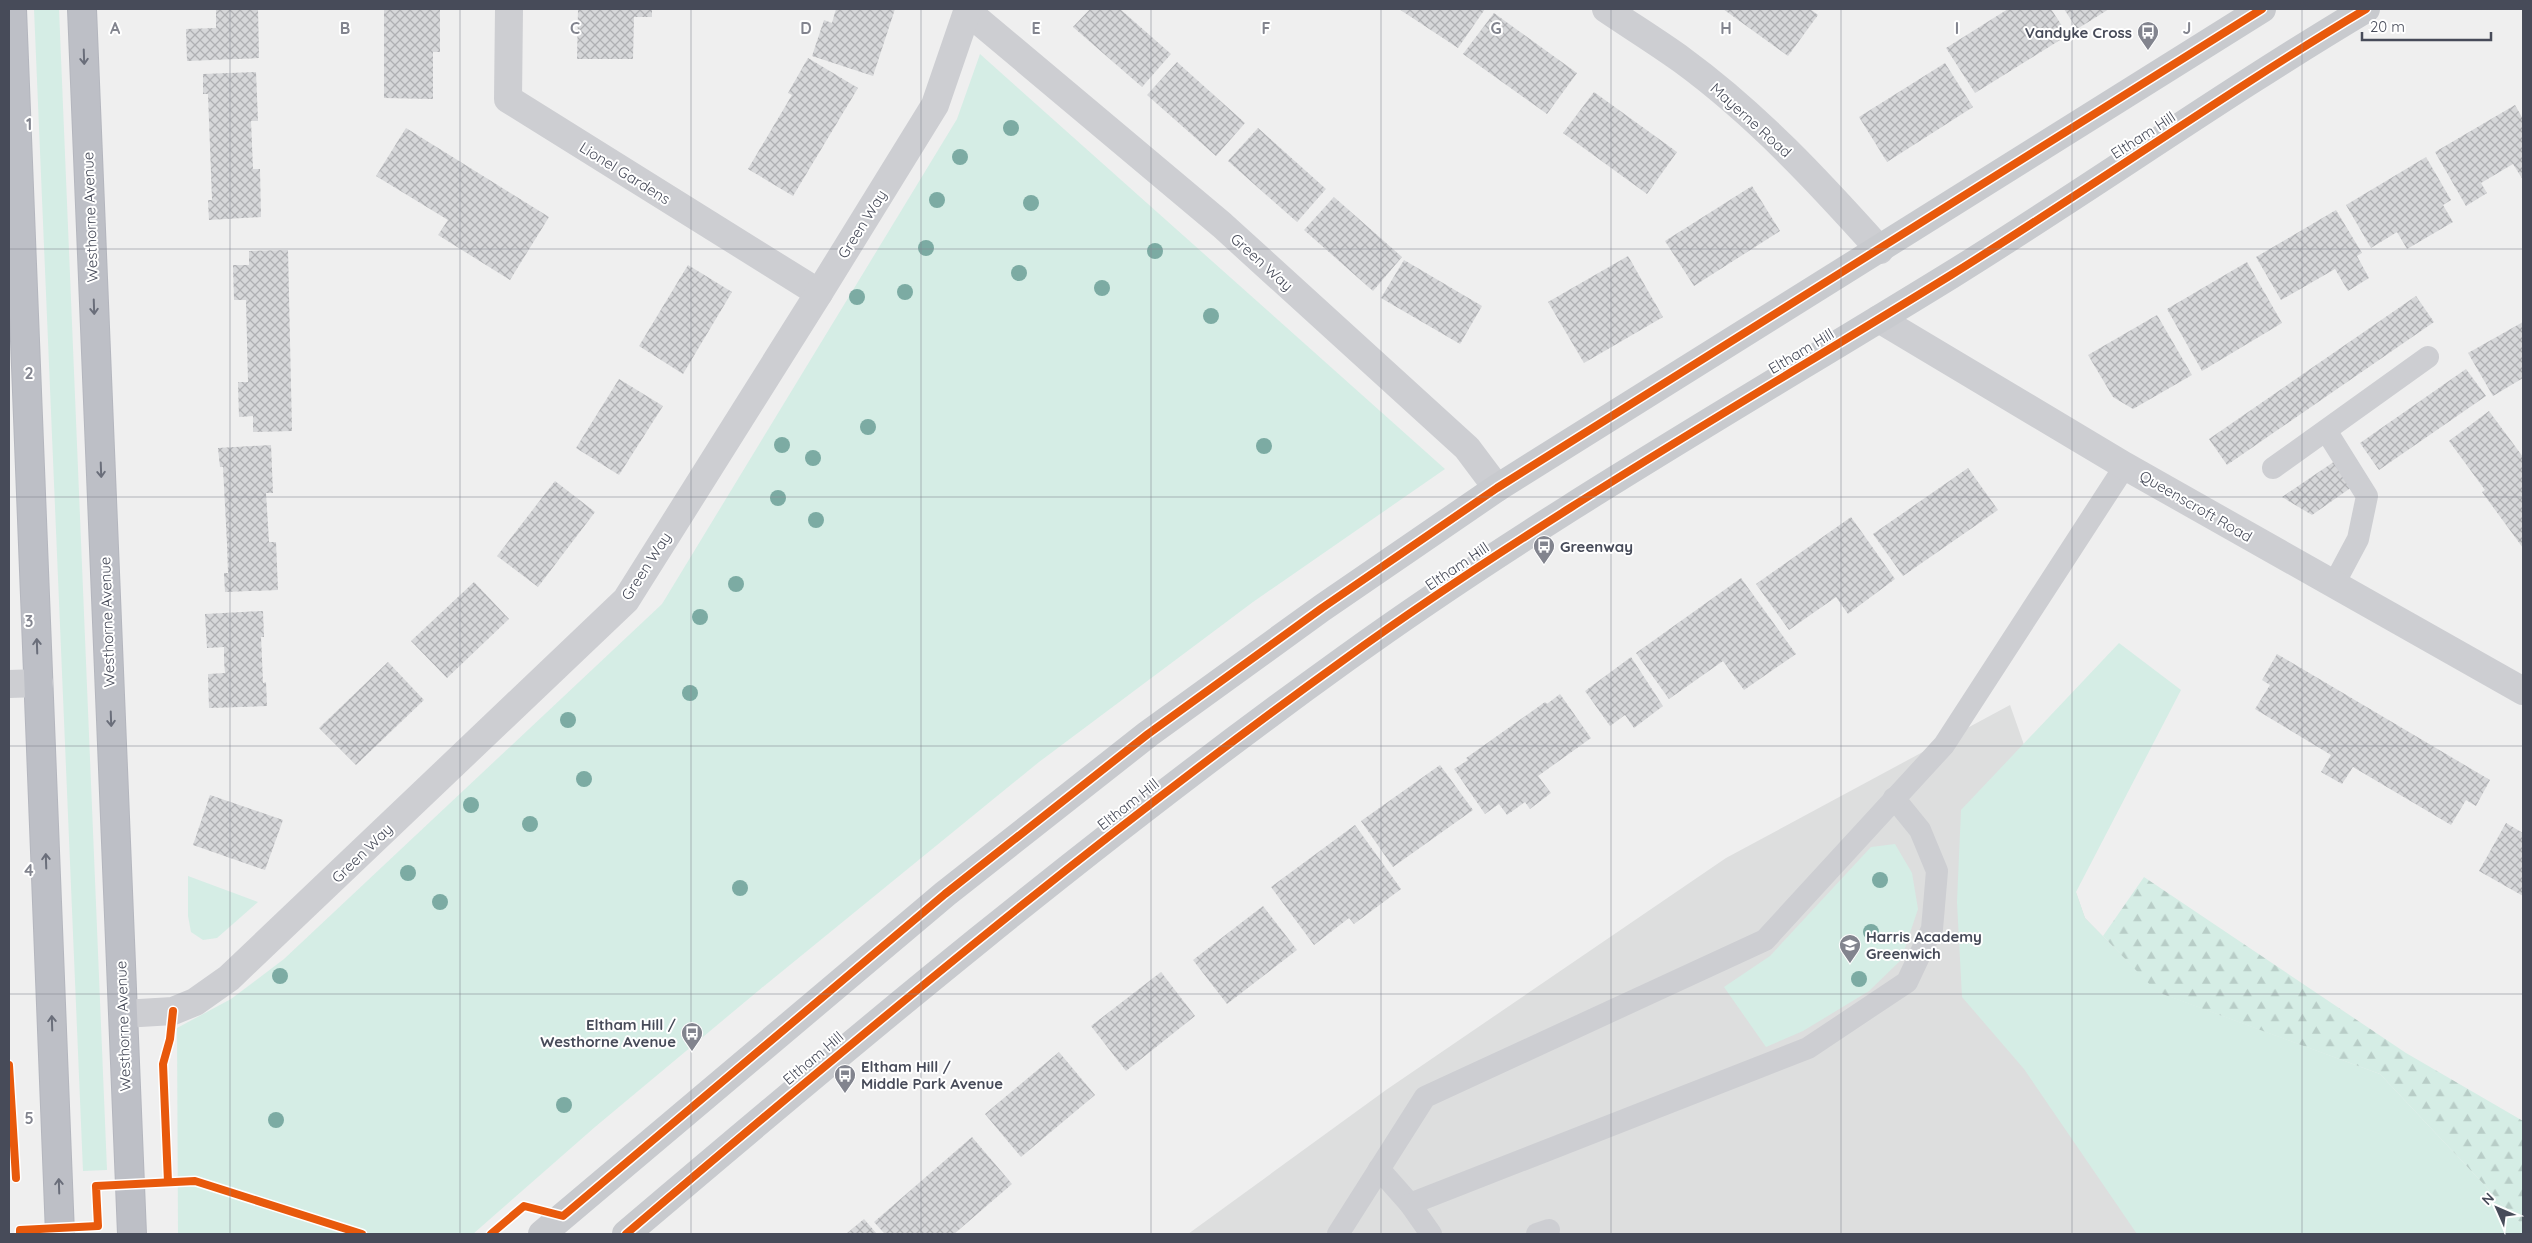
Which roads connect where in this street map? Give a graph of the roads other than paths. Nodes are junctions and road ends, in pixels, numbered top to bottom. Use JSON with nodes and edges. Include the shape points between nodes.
{"nodes":[{"id":1,"x":12,"y":9,"type":"edge"},
{"id":2,"x":82,"y":9,"type":"edge"},
{"id":3,"x":509,"y":9,"type":"edge"},
{"id":4,"x":1606,"y":9,"type":"edge"},
{"id":5,"x":2262,"y":9,"type":"edge"},
{"id":6,"x":2366,"y":9,"type":"edge"},
{"id":7,"x":967,"y":10,"type":"edge"},
{"id":8,"x":13,"y":147,"type":"edge"},
{"id":9,"x":1880,"y":250,"type":"junction"},
{"id":10,"x":819,"y":293,"type":"junction"},
{"id":11,"x":1879,"y":320,"type":"junction"},
{"id":12,"x":2428,"y":357,"type":"dead end"},
{"id":13,"x":2327,"y":432,"type":"junction"},
{"id":14,"x":2125,"y":466,"type":"junction"},
{"id":15,"x":2274,"y":468,"type":"dead end"},
{"id":16,"x":1497,"y":488,"type":"junction"},
{"id":17,"x":2334,"y":584,"type":"junction"},
{"id":18,"x":39,"y":682,"type":"junction"},
{"id":19,"x":9,"y":684,"type":"edge"},
{"id":20,"x":2521,"y":687,"type":"edge"},
{"id":21,"x":1894,"y":798,"type":"junction"},
{"id":22,"x":123,"y":1014,"type":"junction"},
{"id":23,"x":1379,"y":1169,"type":"junction"},
{"id":24,"x":1410,"y":1204,"type":"junction"},
{"id":25,"x":60,"y":1234,"type":"edge"},
{"id":26,"x":132,"y":1234,"type":"edge"},
{"id":27,"x":542,"y":1234,"type":"edge"},
{"id":28,"x":626,"y":1234,"type":"edge"},
{"id":29,"x":1338,"y":1234,"type":"edge"},
{"id":30,"x":1431,"y":1234,"type":"edge"}],
"edges":[{"from":1,"to":8,"type":"highway"},
{"from":2,"to":22,"type":"highway","name":"Westhorne Avenue","one_way":true},
{"from":3,"to":10,"type":"street","name":"Lionel Gardens","via":[[508,99]]},
{"from":4,"to":9,"type":"street","name":"Mayerne Road","via":[[1682,60],[1762,126]]},
{"from":5,"to":9,"type":"main road"},
{"from":6,"to":11,"type":"main road","name":"Eltham Hill"},
{"from":7,"to":10,"type":"street","name":"Green Way","via":[[935,105]]},
{"from":7,"to":16,"type":"street","name":"Green Way","via":[[1222,225],[1467,448]]},
{"from":18,"to":8,"type":"highway","one_way":true},
{"from":9,"to":16,"type":"main road"},
{"from":10,"to":22,"type":"street","name":"Green Way","via":[[626,600],[229,978],[195,1002],[173,1011]]},
{"from":11,"to":14,"type":"street","name":"Queenscroft Road"},
{"from":11,"to":28,"type":"main road","name":"Eltham Hill","via":[[1528,534],[1319,678],[1188,774],[988,932]]},
{"from":12,"to":13,"type":"lane"},
{"from":13,"to":15,"type":"lane"},
{"from":13,"to":17,"type":"lane","via":[[2367,496],[2358,538]]},
{"from":14,"to":17,"type":"street","name":"Queenscroft Road"},
{"from":14,"to":21,"type":"lane","via":[[1944,745]]},
{"from":16,"to":27,"type":"main road","via":[[1322,608],[1140,741],[945,894]]},
{"from":17,"to":20,"type":"street","name":"Queenscroft Road"},
{"from":18,"to":19,"type":"street"},
{"from":25,"to":18,"type":"highway","one_way":true},
{"from":21,"to":23,"type":"lane","via":[[1765,940],[1425,1096]]},
{"from":21,"to":24,"type":"lane","via":[[1920,830],[1937,871],[1932,929],[1907,982],[1808,1048]]},
{"from":22,"to":26,"type":"highway","name":"Westhorne Avenue"},
{"from":23,"to":24,"type":"lane"},
{"from":23,"to":29,"type":"lane"},
{"from":24,"to":30,"type":"lane"}]}
